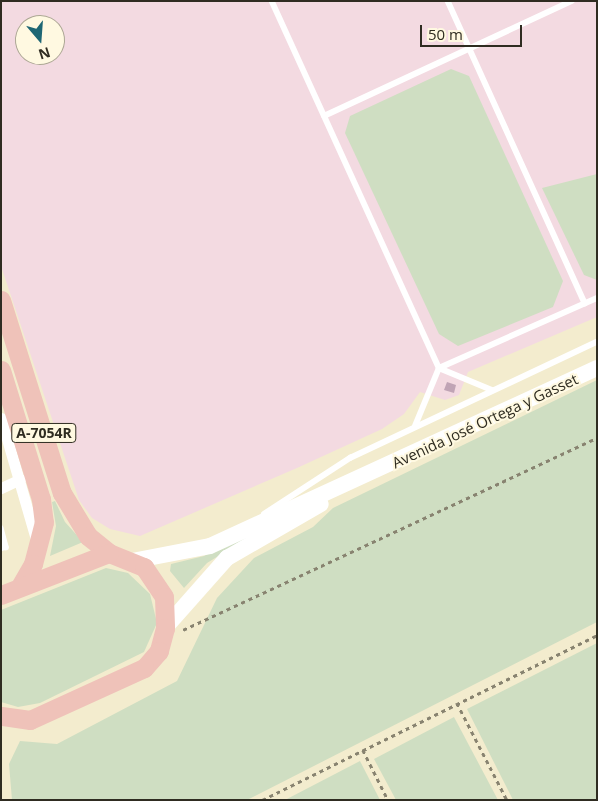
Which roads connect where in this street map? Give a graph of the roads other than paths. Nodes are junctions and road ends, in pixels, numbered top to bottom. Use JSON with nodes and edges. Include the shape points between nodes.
{"nodes":[{"id":1,"x":272,"y":1,"type":"edge"},
{"id":2,"x":448,"y":1,"type":"edge"},
{"id":3,"x":572,"y":1,"type":"edge"},
{"id":4,"x":469,"y":49,"type":"junction"},
{"id":5,"x":324,"y":116,"type":"junction"},
{"id":6,"x":597,"y":298,"type":"edge"},
{"id":7,"x":1,"y":300,"type":"edge"},
{"id":8,"x":585,"y":303,"type":"junction"},
{"id":9,"x":597,"y":342,"type":"edge"},
{"id":10,"x":439,"y":368,"type":"junction"},
{"id":11,"x":597,"y":368,"type":"edge"},
{"id":12,"x":1,"y":370,"type":"edge"},
{"id":13,"x":492,"y":390,"type":"junction"},
{"id":14,"x":1,"y":418,"type":"edge"},
{"id":15,"x":415,"y":426,"type":"junction"},
{"id":16,"x":373,"y":474,"type":"junction"},
{"id":17,"x":20,"y":480,"type":"junction"},
{"id":18,"x":1,"y":488,"type":"edge"},
{"id":19,"x":1,"y":528,"type":"edge"},
{"id":20,"x":247,"y":529,"type":"junction"},
{"id":21,"x":37,"y":545,"type":"junction"},
{"id":22,"x":1,"y":549,"type":"edge"},
{"id":23,"x":109,"y":552,"type":"junction"},
{"id":24,"x":132,"y":561,"type":"junction"},
{"id":25,"x":21,"y":585,"type":"junction"},
{"id":26,"x":1,"y":595,"type":"edge"},
{"id":27,"x":172,"y":634,"type":"junction"},
{"id":28,"x":1,"y":716,"type":"edge"},
{"id":29,"x":30,"y":720,"type":"junction"},
{"id":30,"x":1,"y":724,"type":"edge"}],
"edges":[{"from":1,"to":5,"type":"lane"},
{"from":2,"to":4,"type":"lane"},
{"from":3,"to":4,"type":"lane"},
{"from":4,"to":5,"type":"lane"},
{"from":4,"to":8,"type":"lane"},
{"from":5,"to":10,"type":"lane"},
{"from":6,"to":8,"type":"lane"},
{"from":7,"to":23,"type":"main road","number":"A-7054R","via":[[62,493],[88,536]]},
{"from":8,"to":10,"type":"lane"},
{"from":9,"to":13,"type":"lane"},
{"from":10,"to":13,"type":"lane"},
{"from":10,"to":15,"type":"lane"},
{"from":11,"to":16,"type":"main road","name":"Avenida José Ortega y Gasset"},
{"from":12,"to":21,"type":"main road","number":"A-7054R","via":[[41,499],[44,522]]},
{"from":13,"to":15,"type":"lane"},
{"from":14,"to":17,"type":"street"},
{"from":15,"to":20,"type":"lane","via":[[282,499]]},
{"from":16,"to":20,"type":"main road","name":"Avenida José Ortega y Gasset"},
{"from":16,"to":27,"type":"main road","name":"Avenida José Ortega y Gasset","via":[[228,558]]},
{"from":17,"to":18,"type":"street"},
{"from":17,"to":21,"type":"street"},
{"from":19,"to":22,"type":"lane","via":[[6,547]]},
{"from":20,"to":24,"type":"main road","name":"Avenida José Ortega y Gasset","via":[[210,546]]},
{"from":21,"to":25,"type":"main road","number":"A-7054R"},
{"from":23,"to":24,"type":"main road"},
{"from":23,"to":25,"type":"main road"},
{"from":24,"to":27,"type":"main road","via":[[144,567],[164,597]]},
{"from":25,"to":26,"type":"main road"},
{"from":27,"to":29,"type":"main road","via":[[144,668]]},
{"from":28,"to":29,"type":"main road"},
{"from":29,"to":30,"type":"street"}]}
